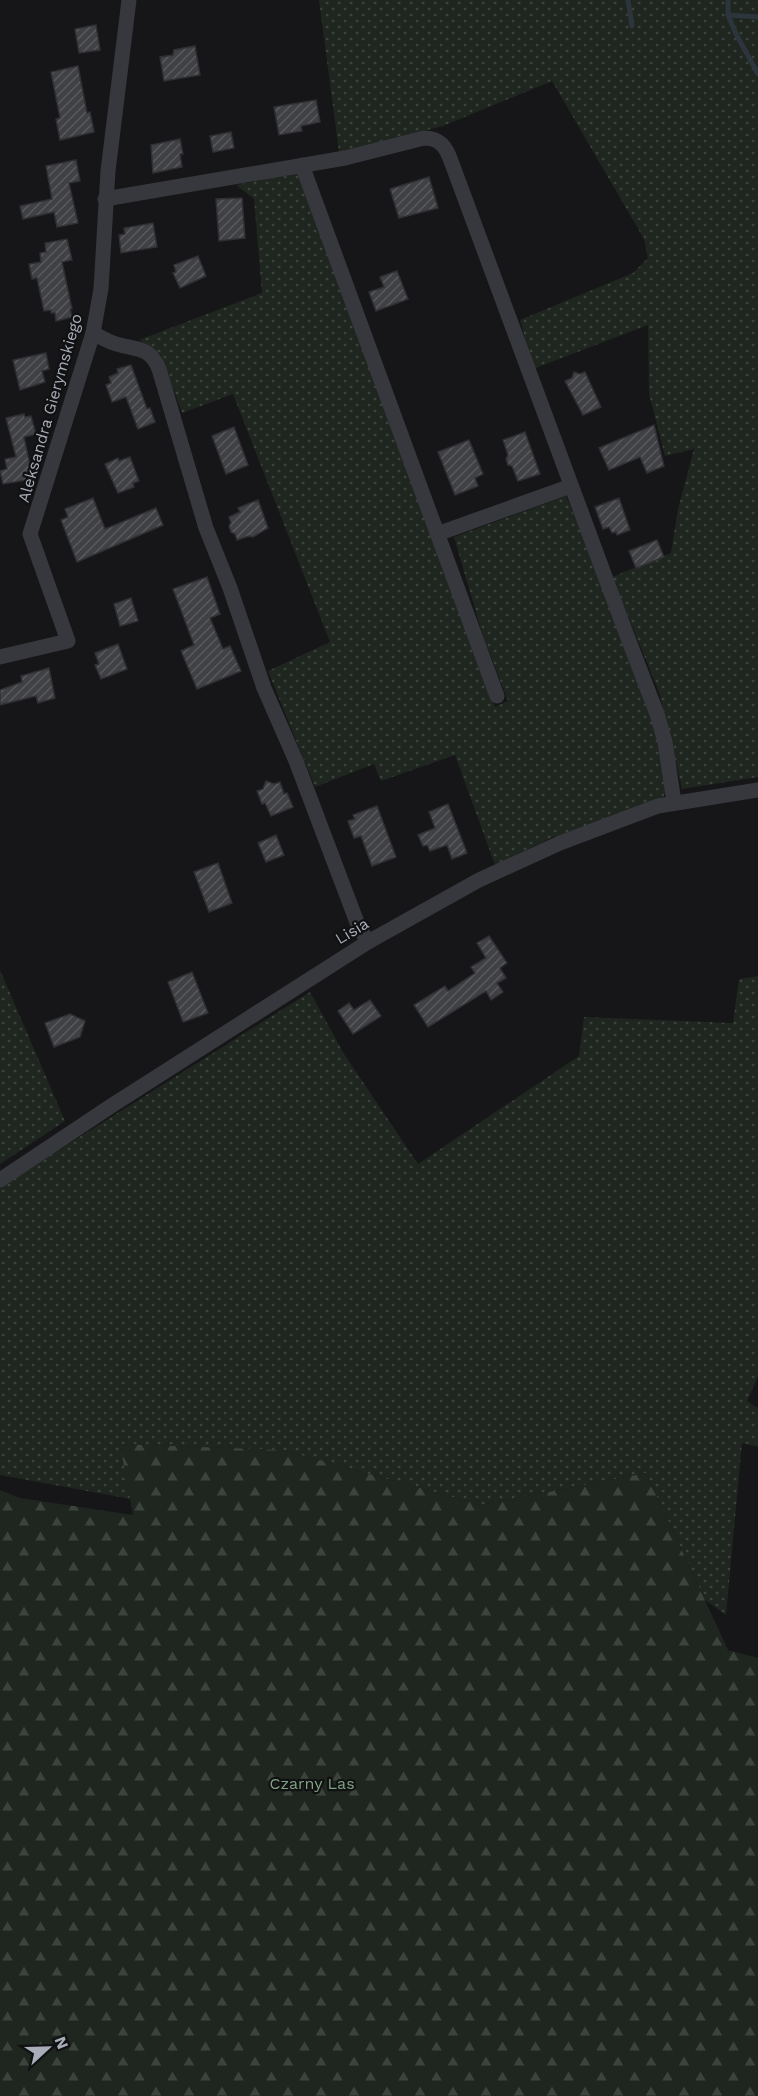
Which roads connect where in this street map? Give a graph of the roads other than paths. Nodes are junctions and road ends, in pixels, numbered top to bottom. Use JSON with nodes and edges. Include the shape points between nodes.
{"nodes":[{"id":1,"x":129,"y":0,"type":"edge"},
{"id":2,"x":302,"y":165,"type":"junction"},
{"id":3,"x":105,"y":200,"type":"junction"},
{"id":4,"x":93,"y":333,"type":"junction"},
{"id":5,"x":571,"y":486,"type":"junction"},
{"id":6,"x":437,"y":534,"type":"junction"},
{"id":7,"x":0,"y":657,"type":"edge"},
{"id":8,"x":497,"y":696,"type":"dead end"},
{"id":9,"x":758,"y":790,"type":"edge"},
{"id":10,"x":674,"y":802,"type":"junction"},
{"id":11,"x":368,"y":942,"type":"junction"},
{"id":12,"x":0,"y":1180,"type":"edge"}],
"edges":[{"from":1,"to":3,"type":"street","name":"Aleksandra Gierymskiego"},
{"from":2,"to":3,"type":"street"},
{"from":2,"to":5,"type":"street","via":[[424,138],[438,141],[446,148]]},
{"from":2,"to":6,"type":"street"},
{"from":3,"to":4,"type":"street","name":"Aleksandra Gierymskiego","via":[[101,289]]},
{"from":4,"to":7,"type":"street","name":"Aleksandra Gierymskiego","via":[[30,534],[68,641]]},
{"from":4,"to":11,"type":"street","via":[[146,352],[159,369],[199,508],[264,688],[296,761],[357,925]]},
{"from":5,"to":6,"type":"street"},
{"from":5,"to":10,"type":"street","via":[[657,714]]},
{"from":6,"to":8,"type":"street"},
{"from":9,"to":10,"type":"street","name":"Lisia"},
{"from":10,"to":11,"type":"street","name":"Lisia","via":[[627,816],[532,855]]},
{"from":11,"to":12,"type":"street","name":"Lisia"}]}
